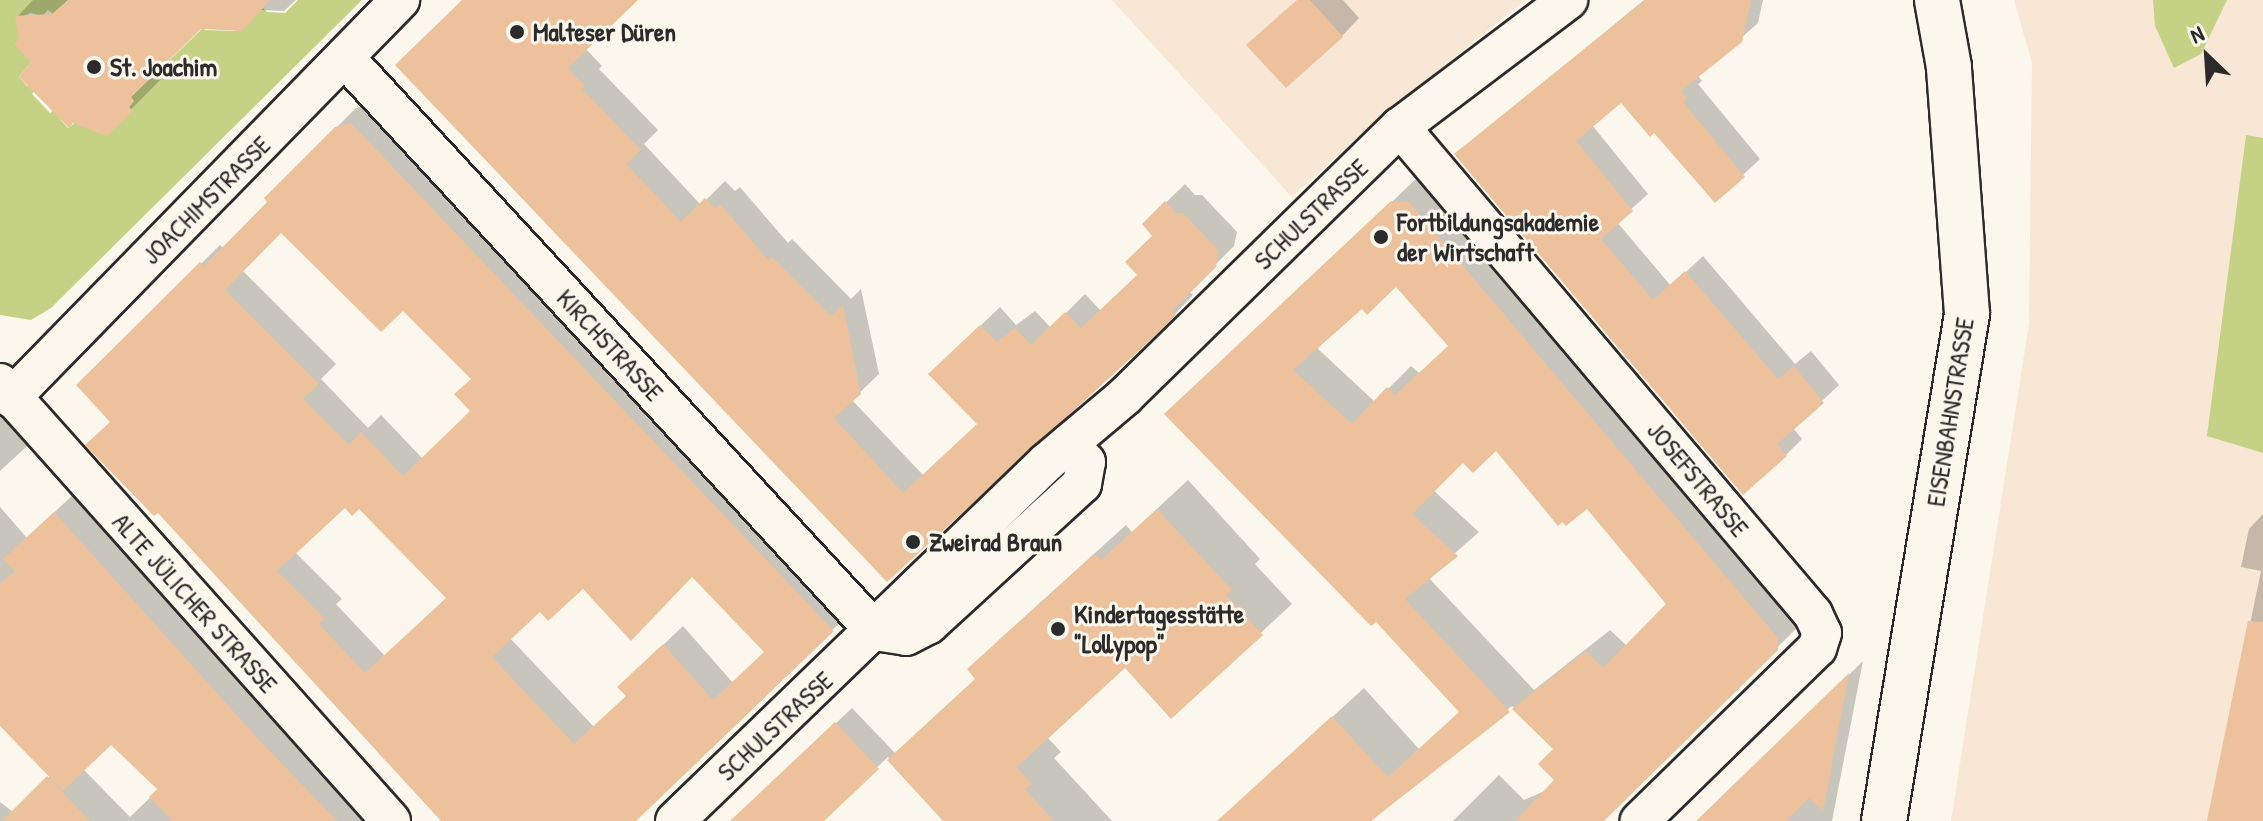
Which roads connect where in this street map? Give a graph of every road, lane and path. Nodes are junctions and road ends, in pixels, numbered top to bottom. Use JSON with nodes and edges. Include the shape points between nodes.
{"nodes":[{"id":1,"x":400,"y":0,"type":"edge"},
{"id":2,"x":1568,"y":0,"type":"edge"},
{"id":3,"x":1937,"y":0,"type":"edge"},
{"id":4,"x":345,"y":58,"type":"junction"},
{"id":5,"x":1400,"y":127,"type":"junction"},
{"id":6,"x":5,"y":390,"type":"edge"},
{"id":7,"x":875,"y":631,"type":"junction"},
{"id":8,"x":391,"y":821,"type":"edge"},
{"id":9,"x":675,"y":821,"type":"edge"},
{"id":10,"x":1640,"y":821,"type":"edge"},
{"id":11,"x":1884,"y":821,"type":"edge"}],
"edges":[{"from":1,"to":4,"type":"street","name":"JOACHIMSTRASSE"},
{"from":2,"to":5,"type":"street","name":"SCHULSTRASSE"},
{"from":3,"to":11,"type":"street","name":"EISENBAHNSTRASSE","via":[[1949,67],[1967,314]]},
{"from":4,"to":6,"type":"street","name":"JOACHIMSTRASSE"},
{"from":4,"to":7,"type":"street","name":"KIRCHSTRASSE"},
{"from":5,"to":7,"type":"street","name":"SCHULSTRASSE","via":[[1125,396],[1068,444],[1086,462],[1082,484],[928,625],[906,636]]},
{"from":5,"to":10,"type":"street","name":"JOSEFSTRASSE","via":[[1813,614],[1822,633],[1817,648]]},
{"from":6,"to":8,"type":"street","name":"ALTE JÜLICHER STRASSE"},
{"from":7,"to":9,"type":"street","name":"SCHULSTRASSE"}]}
